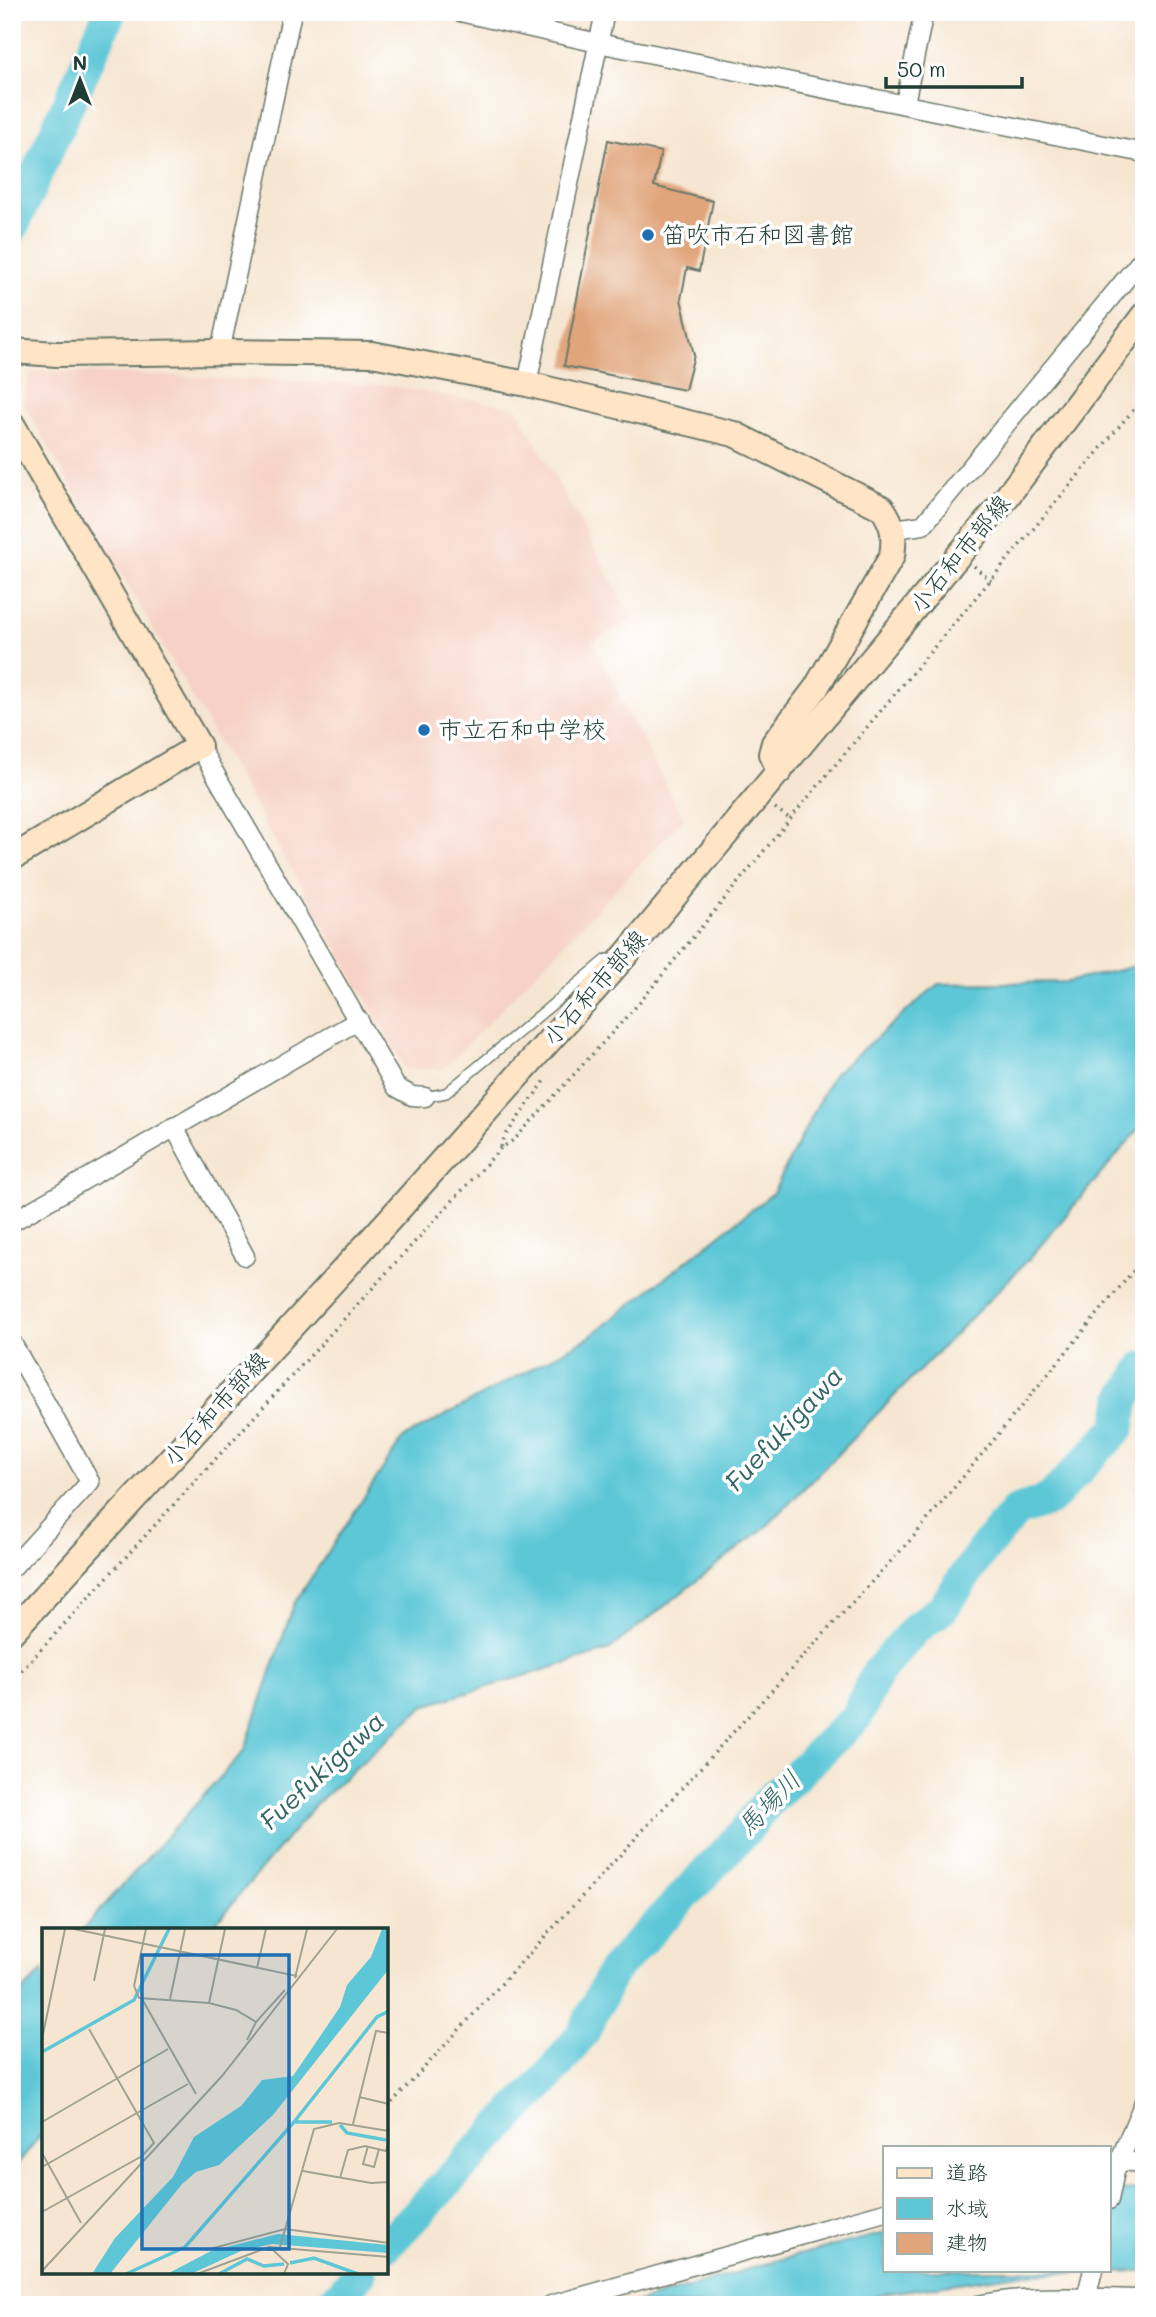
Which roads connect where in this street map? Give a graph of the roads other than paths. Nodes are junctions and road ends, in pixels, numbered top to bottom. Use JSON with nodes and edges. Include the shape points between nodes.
{"nodes":[{"id":1,"x":292,"y":12,"type":"edge"},
{"id":2,"x":460,"y":12,"type":"edge"},
{"id":3,"x":605,"y":12,"type":"edge"},
{"id":4,"x":924,"y":12,"type":"edge"},
{"id":5,"x":598,"y":43,"type":"junction"},
{"id":6,"x":905,"y":103,"type":"junction"},
{"id":7,"x":1144,"y":153,"type":"edge"},
{"id":8,"x":1144,"y":257,"type":"edge"},
{"id":9,"x":1144,"y":315,"type":"edge"},
{"id":10,"x":12,"y":351,"type":"edge"},
{"id":11,"x":220,"y":352,"type":"junction"},
{"id":12,"x":527,"y":384,"type":"junction"},
{"id":13,"x":12,"y":424,"type":"edge"},
{"id":14,"x":894,"y":529,"type":"junction"},
{"id":15,"x":199,"y":746,"type":"junction"},
{"id":16,"x":780,"y":771,"type":"junction"},
{"id":17,"x":12,"y":858,"type":"edge"},
{"id":18,"x":623,"y":958,"type":"junction"},
{"id":19,"x":359,"y":1020,"type":"junction"},
{"id":20,"x":425,"y":1097,"type":"joint"},
{"id":21,"x":174,"y":1127,"type":"junction"},
{"id":22,"x":12,"y":1222,"type":"edge"},
{"id":23,"x":246,"y":1256,"type":"dead end"},
{"id":24,"x":12,"y":1343,"type":"edge"},
{"id":25,"x":12,"y":1568,"type":"edge"},
{"id":26,"x":12,"y":1632,"type":"edge"},
{"id":27,"x":1144,"y":2102,"type":"edge"},
{"id":28,"x":1144,"y":2163,"type":"edge"},
{"id":29,"x":1115,"y":2165,"type":"edge"},
{"id":30,"x":1110,"y":2194,"type":"edge"},
{"id":31,"x":883,"y":2213,"type":"edge"},
{"id":32,"x":1090,"y":2284,"type":"edge"},
{"id":33,"x":1144,"y":2300,"type":"edge"},
{"id":34,"x":551,"y":2305,"type":"edge"},
{"id":35,"x":978,"y":2305,"type":"edge"}],
"edges":[{"from":1,"to":11,"type":"street"},
{"from":2,"to":5,"type":"street"},
{"from":3,"to":5,"type":"street"},
{"from":4,"to":6,"type":"street"},
{"from":5,"to":6,"type":"street"},
{"from":5,"to":12,"type":"street"},
{"from":6,"to":7,"type":"street"},
{"from":8,"to":14,"type":"street","via":[[923,525]]},
{"from":9,"to":16,"type":"street","name":"小石和市部線","via":[[1003,502]]},
{"from":10,"to":11,"type":"street"},
{"from":11,"to":12,"type":"street","via":[[372,354]]},
{"from":12,"to":14,"type":"street","via":[[734,434],[882,508]]},
{"from":13,"to":15,"type":"street"},
{"from":14,"to":16,"type":"street","via":[[892,556],[817,688],[774,743],[771,754]]},
{"from":15,"to":17,"type":"street"},
{"from":15,"to":19,"type":"street"},
{"from":16,"to":18,"type":"street","name":"小石和市部線"},
{"from":18,"to":20,"type":"lane","via":[[609,958],[446,1093]]},
{"from":18,"to":26,"type":"street","name":"小石和市部線"},
{"from":19,"to":20,"type":"street","via":[[397,1087]]},
{"from":19,"to":21,"type":"street"},
{"from":21,"to":22,"type":"street"},
{"from":21,"to":23,"type":"street"},
{"from":24,"to":25,"type":"street","via":[[90,1482]]},
{"from":27,"to":29,"type":"street"},
{"from":28,"to":29,"type":"street"},
{"from":29,"to":30,"type":"street"},
{"from":31,"to":34,"type":"street"},
{"from":32,"to":33,"type":"street"},
{"from":32,"to":35,"type":"street"}]}
